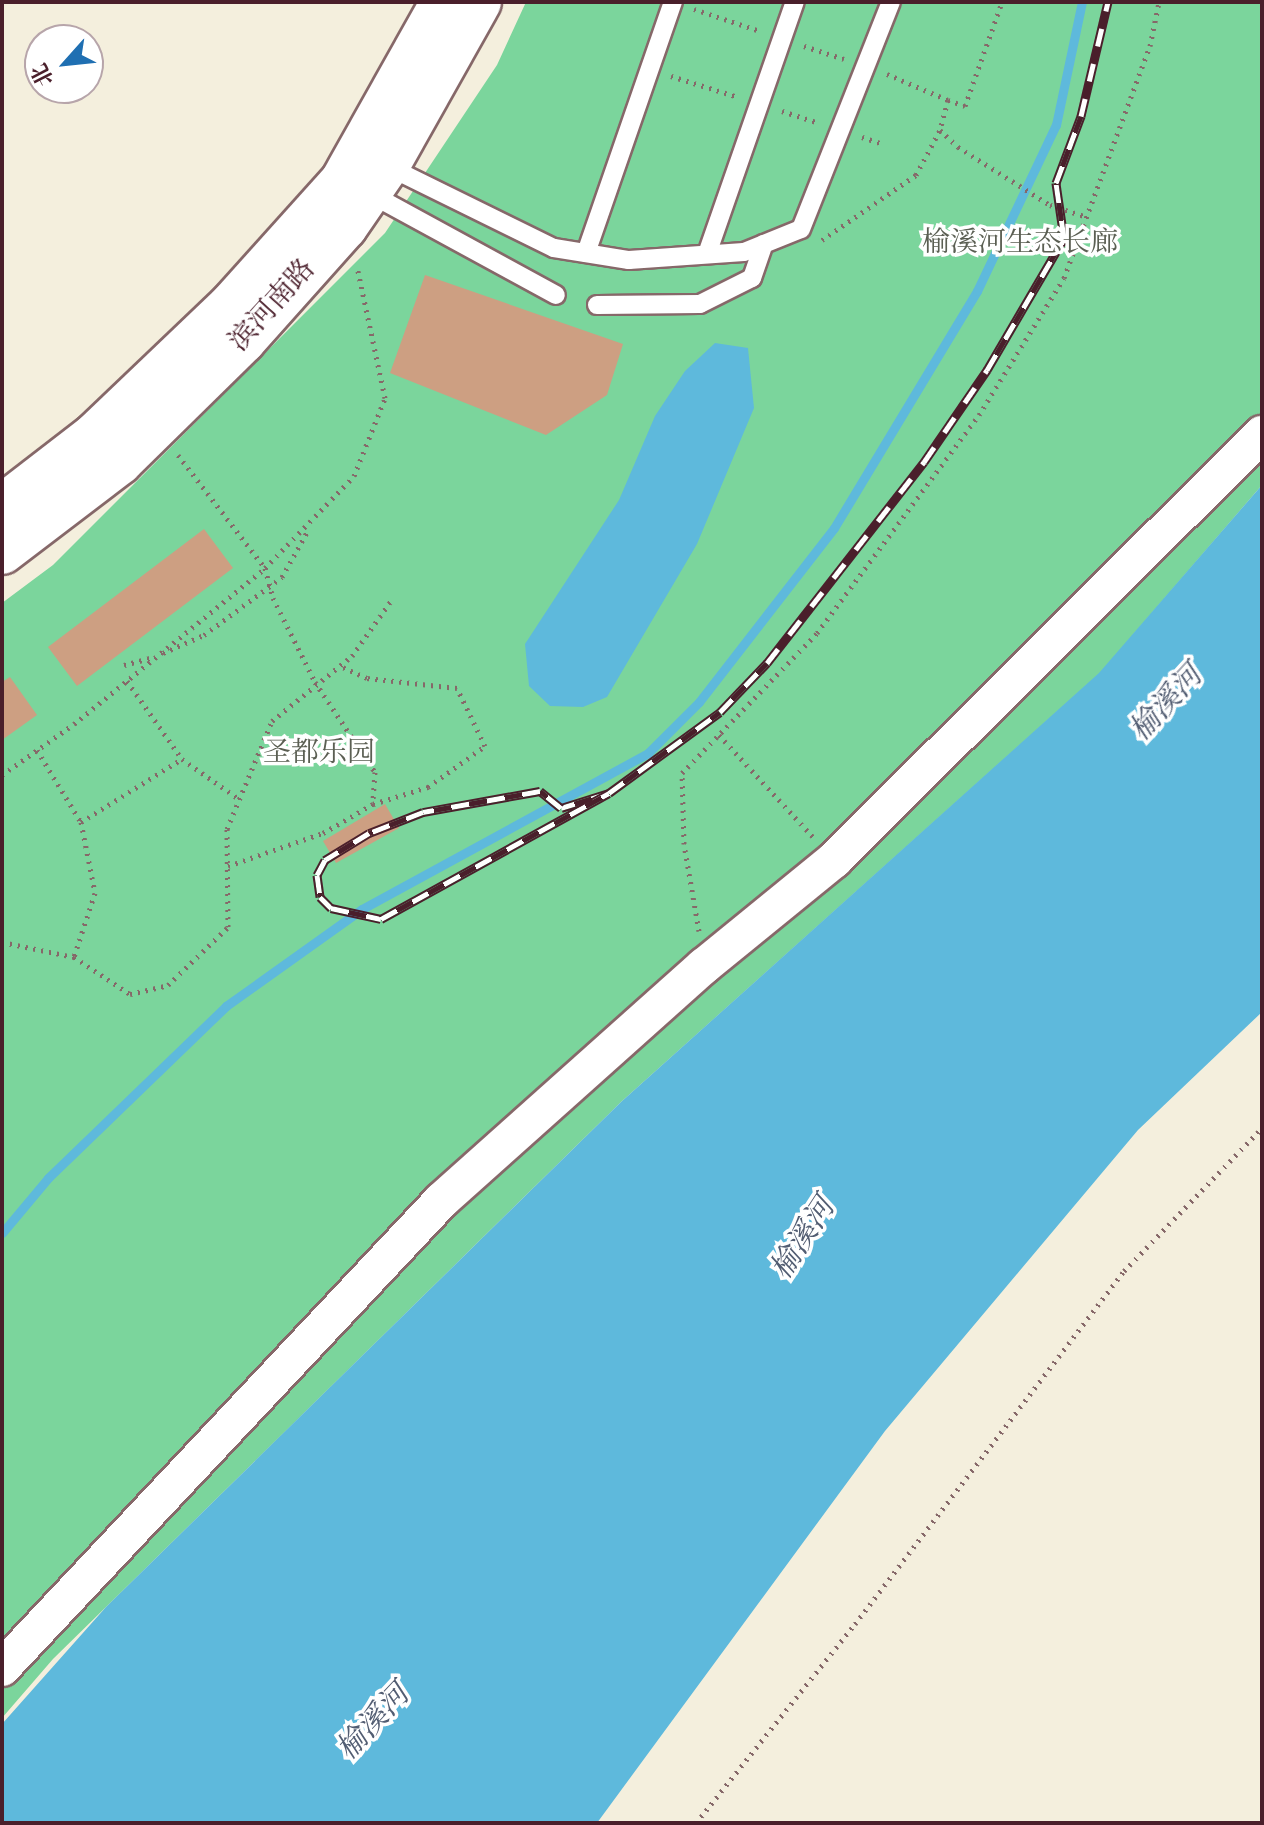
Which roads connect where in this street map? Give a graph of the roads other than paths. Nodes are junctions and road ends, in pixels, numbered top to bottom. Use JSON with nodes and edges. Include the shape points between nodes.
{"nodes":[{"id":1,"x":673,"y":2,"type":"edge"},
{"id":2,"x":795,"y":2,"type":"edge"},
{"id":3,"x":891,"y":2,"type":"edge"},
{"id":4,"x":460,"y":4,"type":"edge"},
{"id":5,"x":360,"y":184,"type":"junction"},
{"id":6,"x":764,"y":244,"type":"junction"},
{"id":7,"x":586,"y":253,"type":"junction"},
{"id":8,"x":707,"y":254,"type":"junction"},
{"id":9,"x":556,"y":295,"type":"dead end"},
{"id":10,"x":597,"y":305,"type":"dead end"},
{"id":11,"x":1262,"y":434,"type":"edge"},
{"id":12,"x":2,"y":507,"type":"edge"},
{"id":13,"x":2,"y":552,"type":"edge"},
{"id":14,"x":2,"y":1668,"type":"edge"}],
"edges":[{"from":1,"to":7,"type":"lane"},
{"from":2,"to":8,"type":"lane"},
{"from":3,"to":6,"type":"lane","via":[[801,229]]},
{"from":4,"to":5,"type":"main road","name":"滨河南路"},
{"from":5,"to":7,"type":"lane","via":[[554,248]]},
{"from":5,"to":9,"type":"lane"},
{"from":5,"to":12,"type":"main road","name":"滨河南路","via":[[95,435]]},
{"from":5,"to":13,"type":"main road","name":"滨河南路","via":[[243,341],[120,462]]},
{"from":6,"to":8,"type":"lane"},
{"from":6,"to":10,"type":"lane","via":[[752,278],[700,304]]},
{"from":7,"to":8,"type":"lane","via":[[629,260]]},
{"from":11,"to":14,"type":"street","via":[[834,860],[704,966],[442,1200]]}]}
